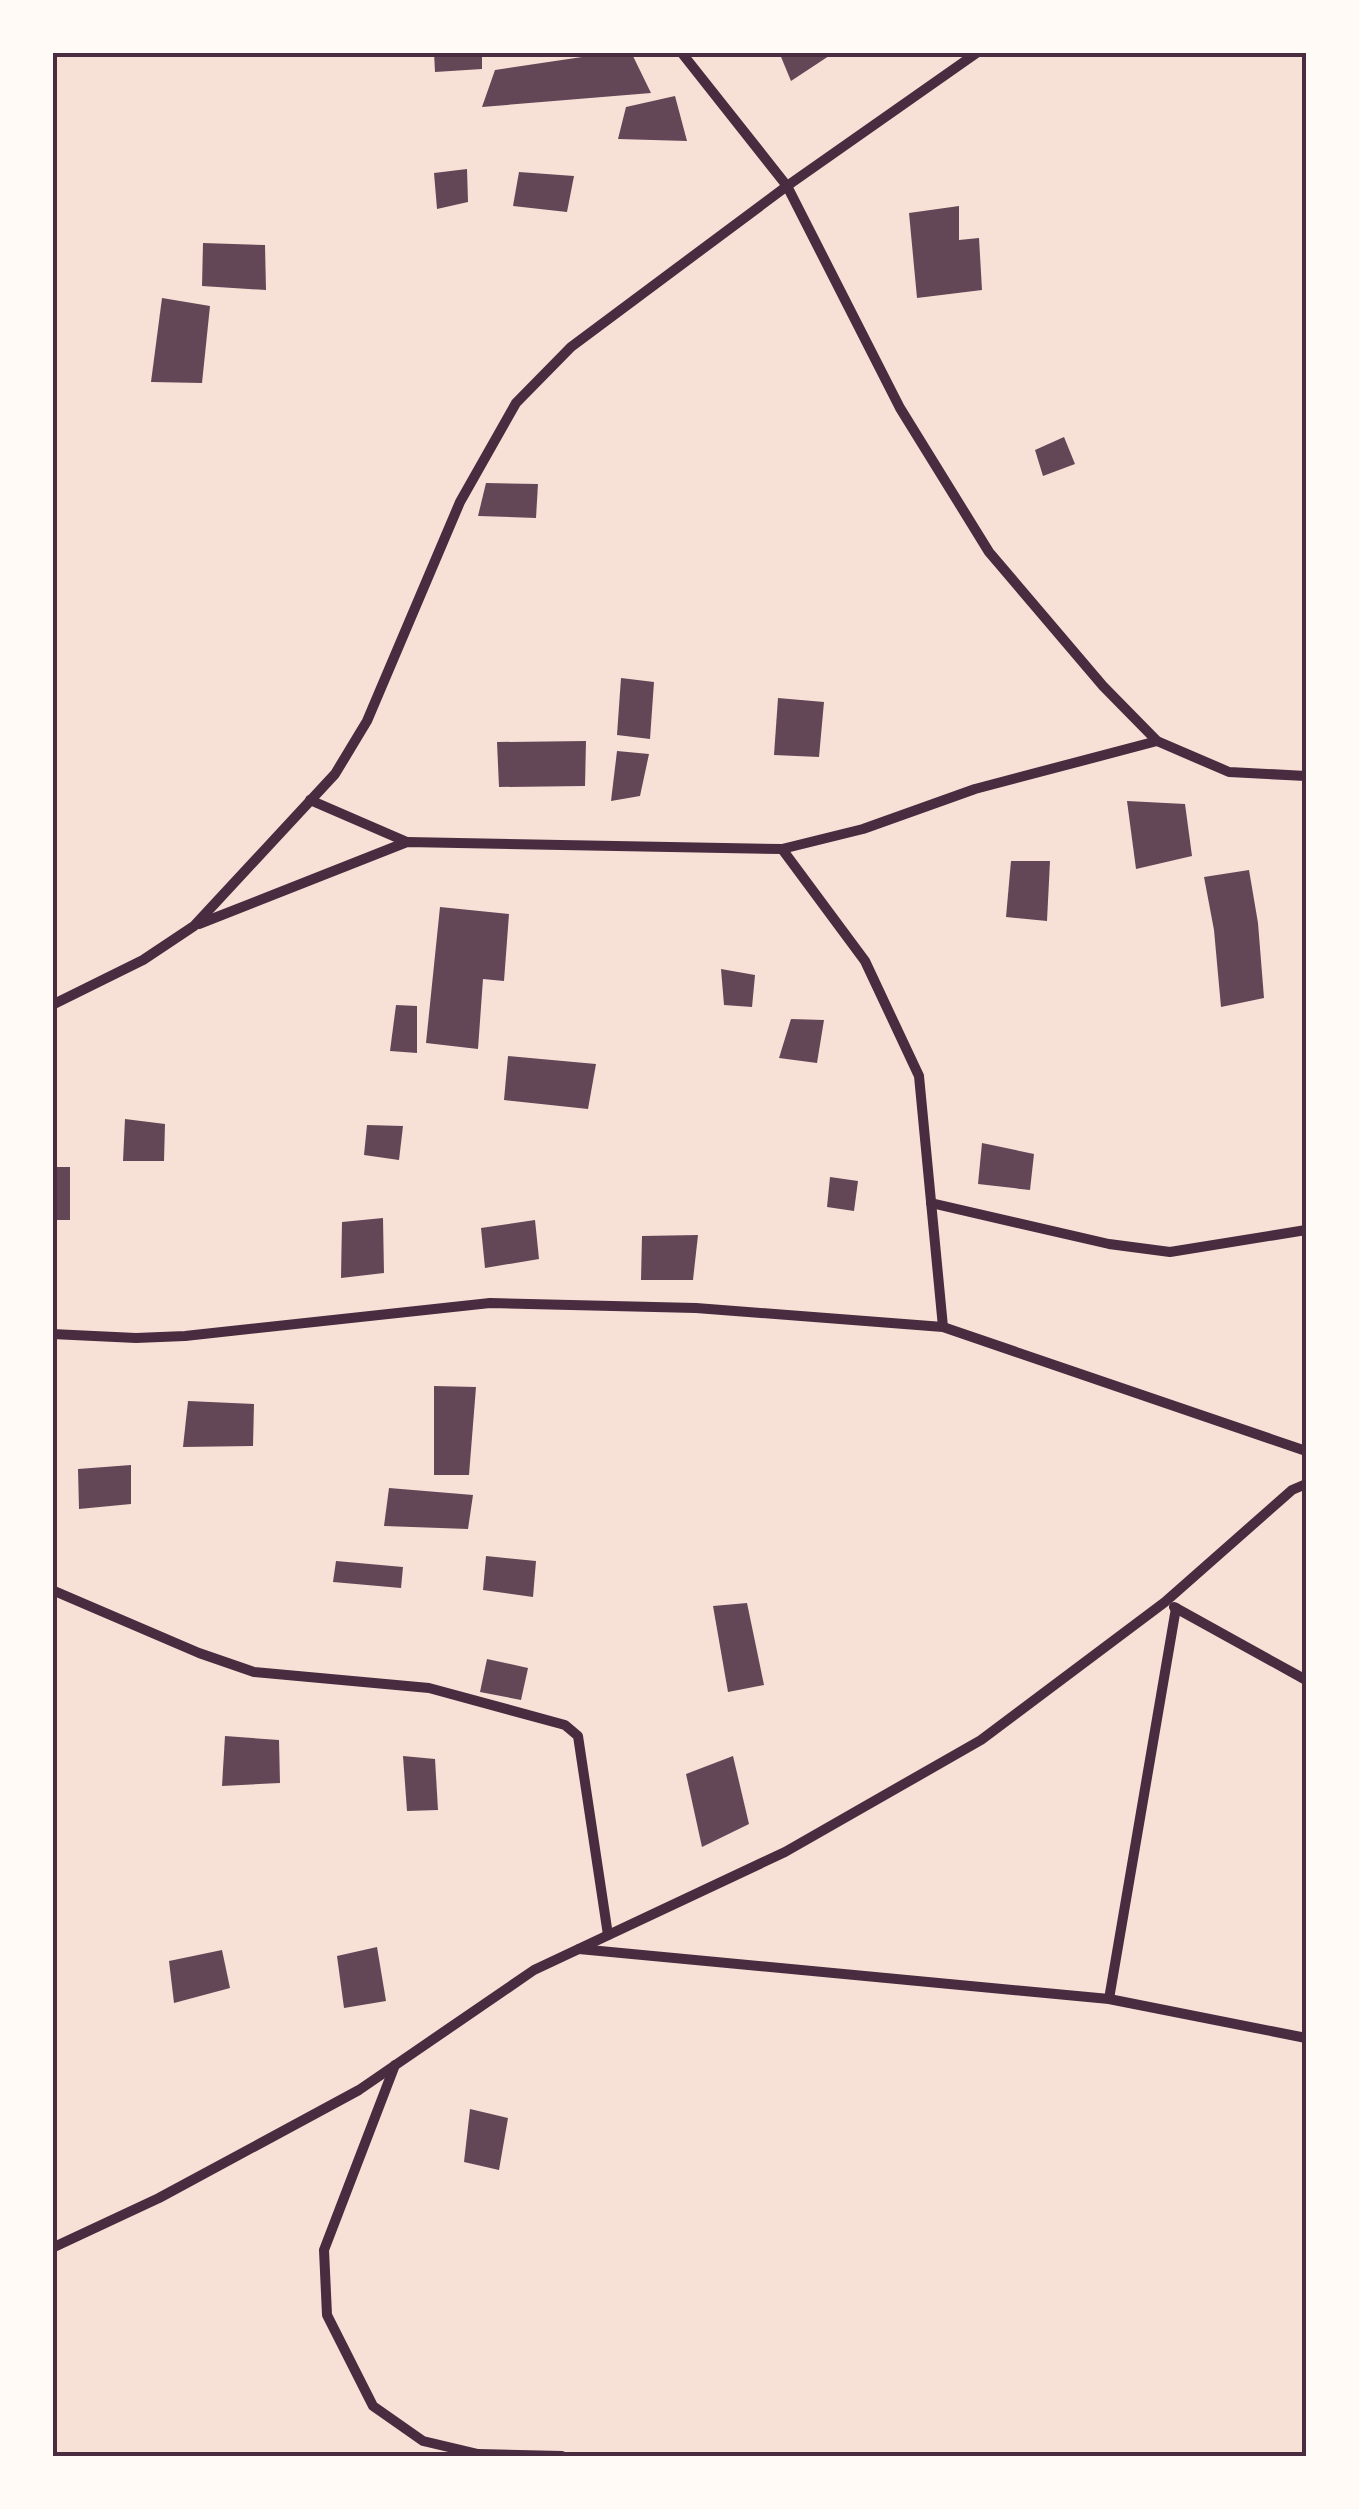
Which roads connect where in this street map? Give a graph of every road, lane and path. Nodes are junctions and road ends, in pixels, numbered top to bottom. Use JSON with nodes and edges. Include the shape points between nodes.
{"nodes":[{"id":1,"x":681,"y":52,"type":"edge"},
{"id":2,"x":978,"y":52,"type":"edge"},
{"id":3,"x":787,"y":186,"type":"junction"},
{"id":4,"x":1157,"y":741,"type":"junction"},
{"id":5,"x":1306,"y":776,"type":"edge"},
{"id":6,"x":310,"y":800,"type":"junction"},
{"id":7,"x":408,"y":842,"type":"junction"},
{"id":8,"x":782,"y":849,"type":"junction"},
{"id":9,"x":194,"y":926,"type":"junction"},
{"id":10,"x":52,"y":1006,"type":"edge"},
{"id":11,"x":931,"y":1203,"type":"junction"},
{"id":12,"x":1306,"y":1230,"type":"edge"},
{"id":13,"x":943,"y":1327,"type":"junction"},
{"id":14,"x":52,"y":1334,"type":"edge"},
{"id":15,"x":1306,"y":1450,"type":"edge"},
{"id":16,"x":1306,"y":1484,"type":"edge"},
{"id":17,"x":52,"y":1590,"type":"edge"},
{"id":18,"x":1165,"y":1602,"type":"junction"},
{"id":19,"x":1176,"y":1608,"type":"junction"},
{"id":20,"x":1306,"y":1680,"type":"edge"},
{"id":21,"x":608,"y":1936,"type":"junction"},
{"id":22,"x":578,"y":1949,"type":"junction"},
{"id":23,"x":1109,"y":1999,"type":"junction"},
{"id":24,"x":1306,"y":2038,"type":"edge"},
{"id":25,"x":396,"y":2064,"type":"junction"},
{"id":26,"x":52,"y":2248,"type":"edge"},
{"id":27,"x":562,"y":2456,"type":"edge"}],
"edges":[{"from":1,"to":3,"type":"street"},
{"from":2,"to":3,"type":"street"},
{"from":3,"to":4,"type":"street","via":[[900,408],[989,552]]},
{"from":3,"to":6,"type":"street","via":[[571,347],[516,404],[460,502],[367,721],[335,774]]},
{"from":4,"to":5,"type":"street","via":[[1229,772]]},
{"from":4,"to":8,"type":"street"},
{"from":6,"to":7,"type":"street"},
{"from":6,"to":9,"type":"street"},
{"from":7,"to":8,"type":"street"},
{"from":7,"to":9,"type":"street"},
{"from":8,"to":11,"type":"street","via":[[865,961],[919,1076]]},
{"from":9,"to":10,"type":"street"},
{"from":11,"to":12,"type":"street","via":[[1170,1252]]},
{"from":11,"to":13,"type":"street"},
{"from":13,"to":14,"type":"street","via":[[696,1308],[490,1303],[185,1336]]},
{"from":13,"to":15,"type":"street"},
{"from":16,"to":18,"type":"street"},
{"from":17,"to":21,"type":"street","via":[[254,1672],[428,1688],[565,1725],[578,1736]]},
{"from":18,"to":19,"type":"street"},
{"from":18,"to":21,"type":"street","via":[[981,1740],[785,1852]]},
{"from":19,"to":20,"type":"street"},
{"from":19,"to":23,"type":"street"},
{"from":21,"to":22,"type":"street"},
{"from":22,"to":23,"type":"street"},
{"from":22,"to":25,"type":"street","via":[[534,1970]]},
{"from":23,"to":24,"type":"street"},
{"from":25,"to":26,"type":"street","via":[[159,2198]]},
{"from":25,"to":27,"type":"street","via":[[324,2250],[328,2316],[372,2406],[423,2441],[478,2454]]}]}
